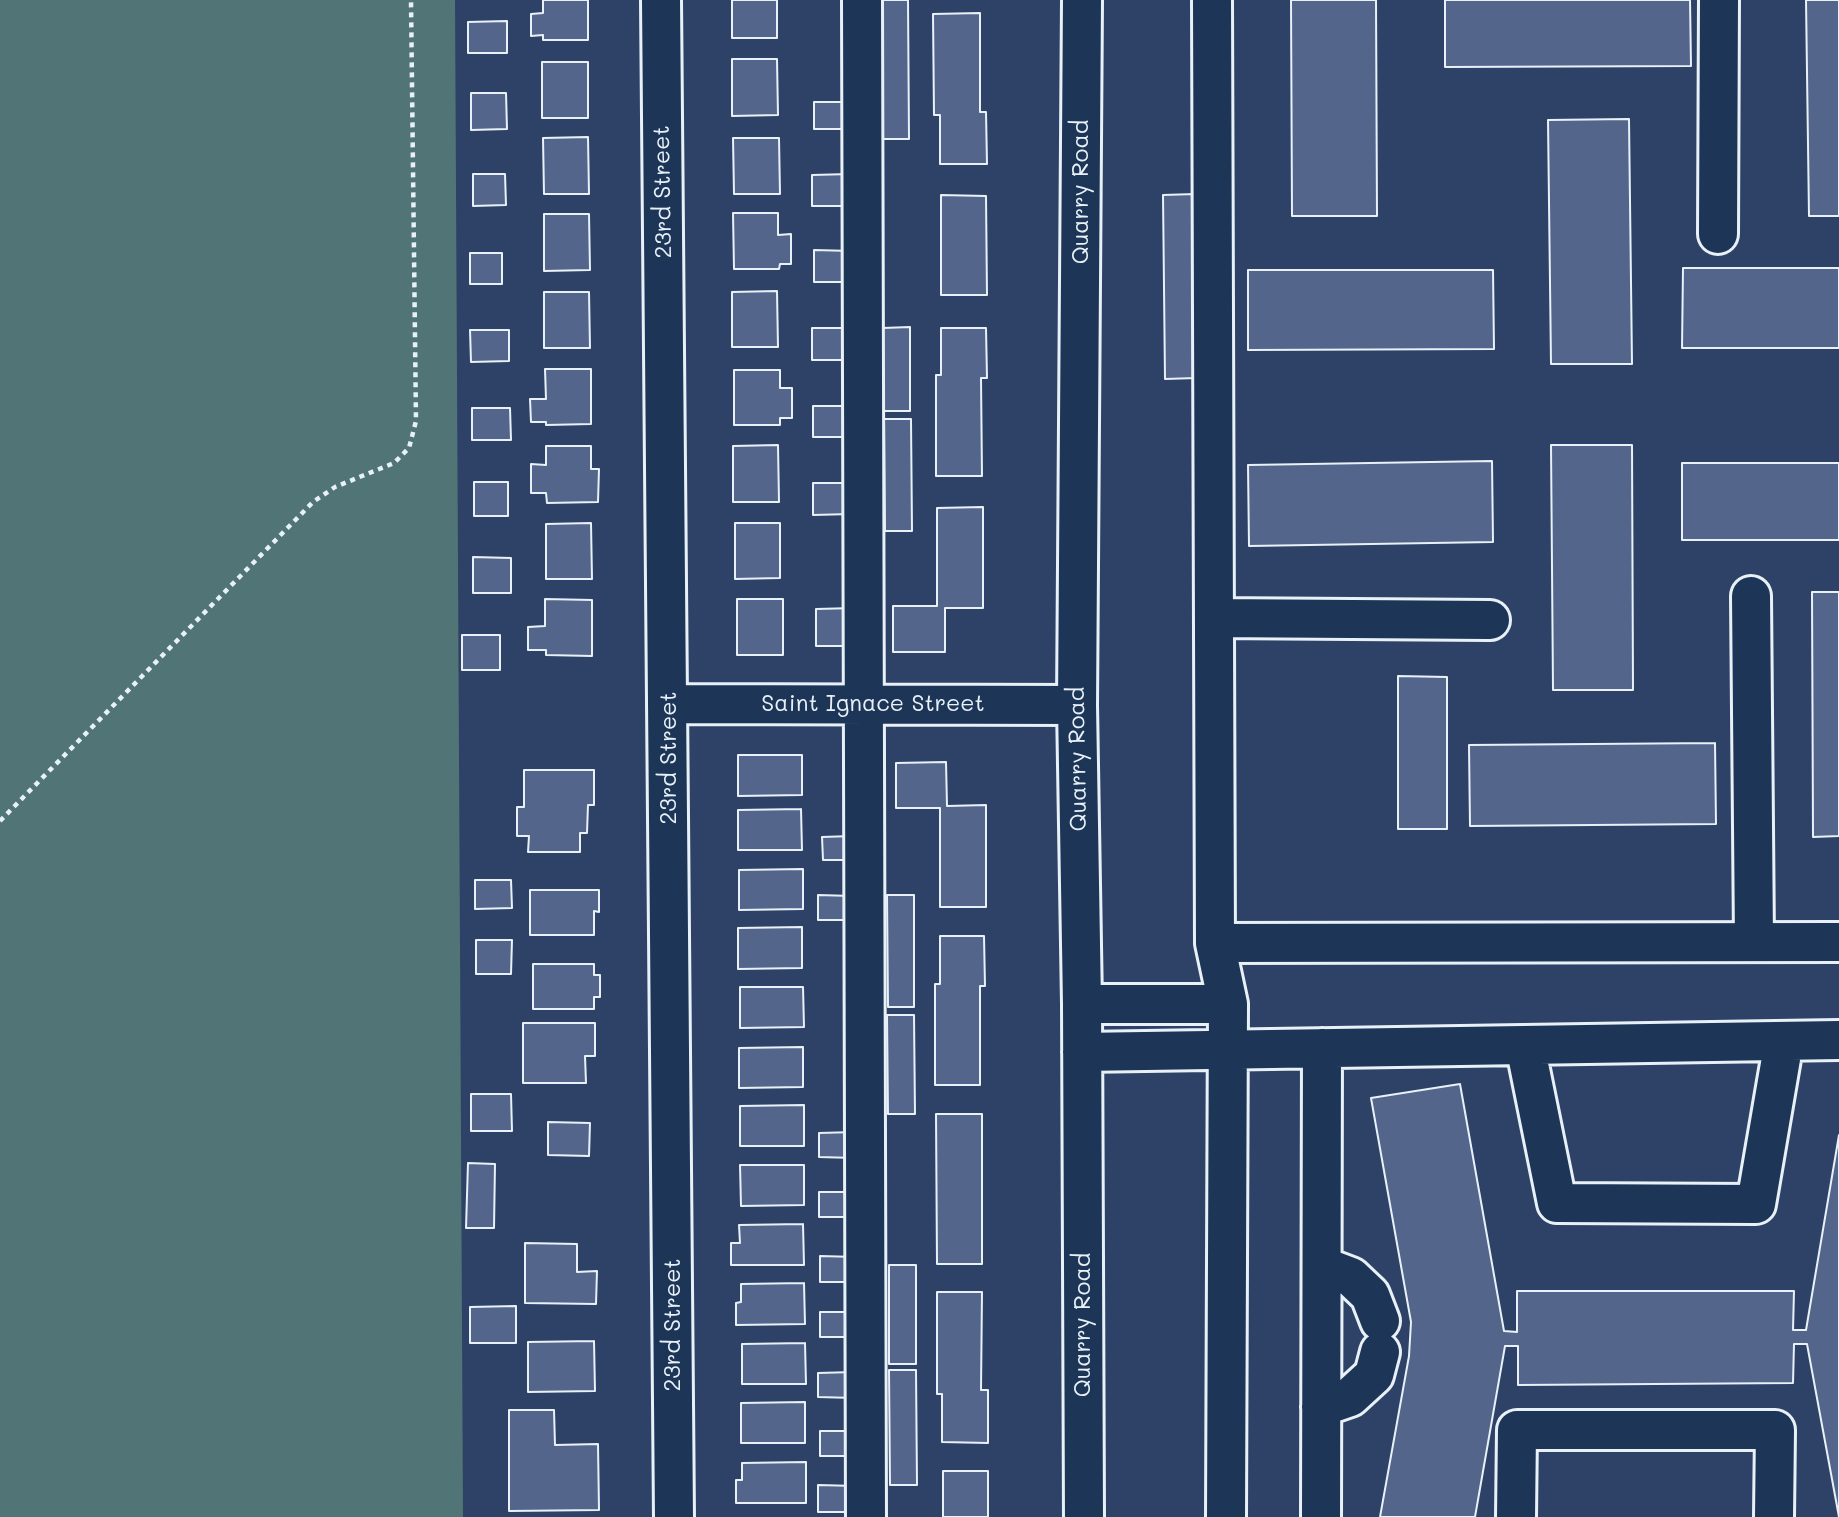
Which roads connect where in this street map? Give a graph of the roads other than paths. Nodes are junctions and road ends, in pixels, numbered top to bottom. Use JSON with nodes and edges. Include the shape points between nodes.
{"nodes":[{"id":1,"x":661,"y":0,"type":"edge"},
{"id":2,"x":862,"y":0,"type":"edge"},
{"id":3,"x":1082,"y":0,"type":"edge"},
{"id":4,"x":1212,"y":0,"type":"edge"},
{"id":5,"x":1718,"y":0,"type":"edge"},
{"id":6,"x":1718,"y":234,"type":"dead end"},
{"id":7,"x":1751,"y":596,"type":"dead end"},
{"id":8,"x":1214,"y":618,"type":"junction"},
{"id":9,"x":1490,"y":620,"type":"dead end"},
{"id":10,"x":865,"y":703,"type":"junction"},
{"id":11,"x":668,"y":704,"type":"junction"},
{"id":12,"x":1077,"y":705,"type":"junction"},
{"id":13,"x":1754,"y":942,"type":"junction"},
{"id":14,"x":1839,"y":942,"type":"edge"},
{"id":15,"x":1215,"y":943,"type":"junction"},
{"id":16,"x":1082,"y":1004,"type":"junction"},
{"id":17,"x":1228,"y":1004,"type":"junction"},
{"id":18,"x":1839,"y":1040,"type":"edge"},
{"id":19,"x":1784,"y":1041,"type":"junction"},
{"id":20,"x":1525,"y":1045,"type":"junction"},
{"id":21,"x":1322,"y":1048,"type":"junction"},
{"id":22,"x":1228,"y":1049,"type":"junction"},
{"id":23,"x":1082,"y":1052,"type":"junction"},
{"id":24,"x":1322,"y":1266,"type":"junction"},
{"id":25,"x":1321,"y":1407,"type":"junction"},
{"id":26,"x":674,"y":1517,"type":"edge"},
{"id":27,"x":866,"y":1517,"type":"edge"},
{"id":28,"x":1084,"y":1517,"type":"edge"},
{"id":29,"x":1226,"y":1517,"type":"edge"},
{"id":30,"x":1321,"y":1517,"type":"edge"},
{"id":31,"x":1516,"y":1517,"type":"edge"},
{"id":32,"x":1774,"y":1517,"type":"edge"}],
"edges":[{"from":1,"to":11,"type":"street","name":"23rd Street"},
{"from":2,"to":10,"type":"street"},
{"from":3,"to":12,"type":"street","name":"Quarry Road"},
{"from":4,"to":8,"type":"street"},
{"from":5,"to":6,"type":"street"},
{"from":7,"to":13,"type":"street"},
{"from":8,"to":9,"type":"street"},
{"from":8,"to":15,"type":"street"},
{"from":10,"to":11,"type":"street","name":"Saint Ignace Street"},
{"from":10,"to":12,"type":"street","name":"Saint Ignace Street"},
{"from":10,"to":27,"type":"street"},
{"from":11,"to":26,"type":"street","name":"23rd Street"},
{"from":12,"to":16,"type":"street","name":"Quarry Road"},
{"from":13,"to":14,"type":"street"},
{"from":13,"to":15,"type":"street"},
{"from":15,"to":17,"type":"street"},
{"from":16,"to":17,"type":"street"},
{"from":16,"to":23,"type":"street","name":"Quarry Road"},
{"from":17,"to":22,"type":"street"},
{"from":18,"to":19,"type":"street"},
{"from":19,"to":20,"type":"street"},
{"from":19,"to":20,"type":"street","via":[[1756,1204],[1557,1203]]},
{"from":20,"to":21,"type":"street"},
{"from":21,"to":22,"type":"street"},
{"from":21,"to":24,"type":"street"},
{"from":22,"to":23,"type":"street"},
{"from":22,"to":29,"type":"street"},
{"from":23,"to":28,"type":"street","name":"Quarry Road"},
{"from":24,"to":25,"type":"street"},
{"from":24,"to":25,"type":"street","via":[[1351,1276],[1370,1295],[1380,1336],[1374,1375],[1350,1397]]},
{"from":25,"to":30,"type":"street"},
{"from":31,"to":32,"type":"street","via":[[1517,1430],[1775,1430]]}]}
